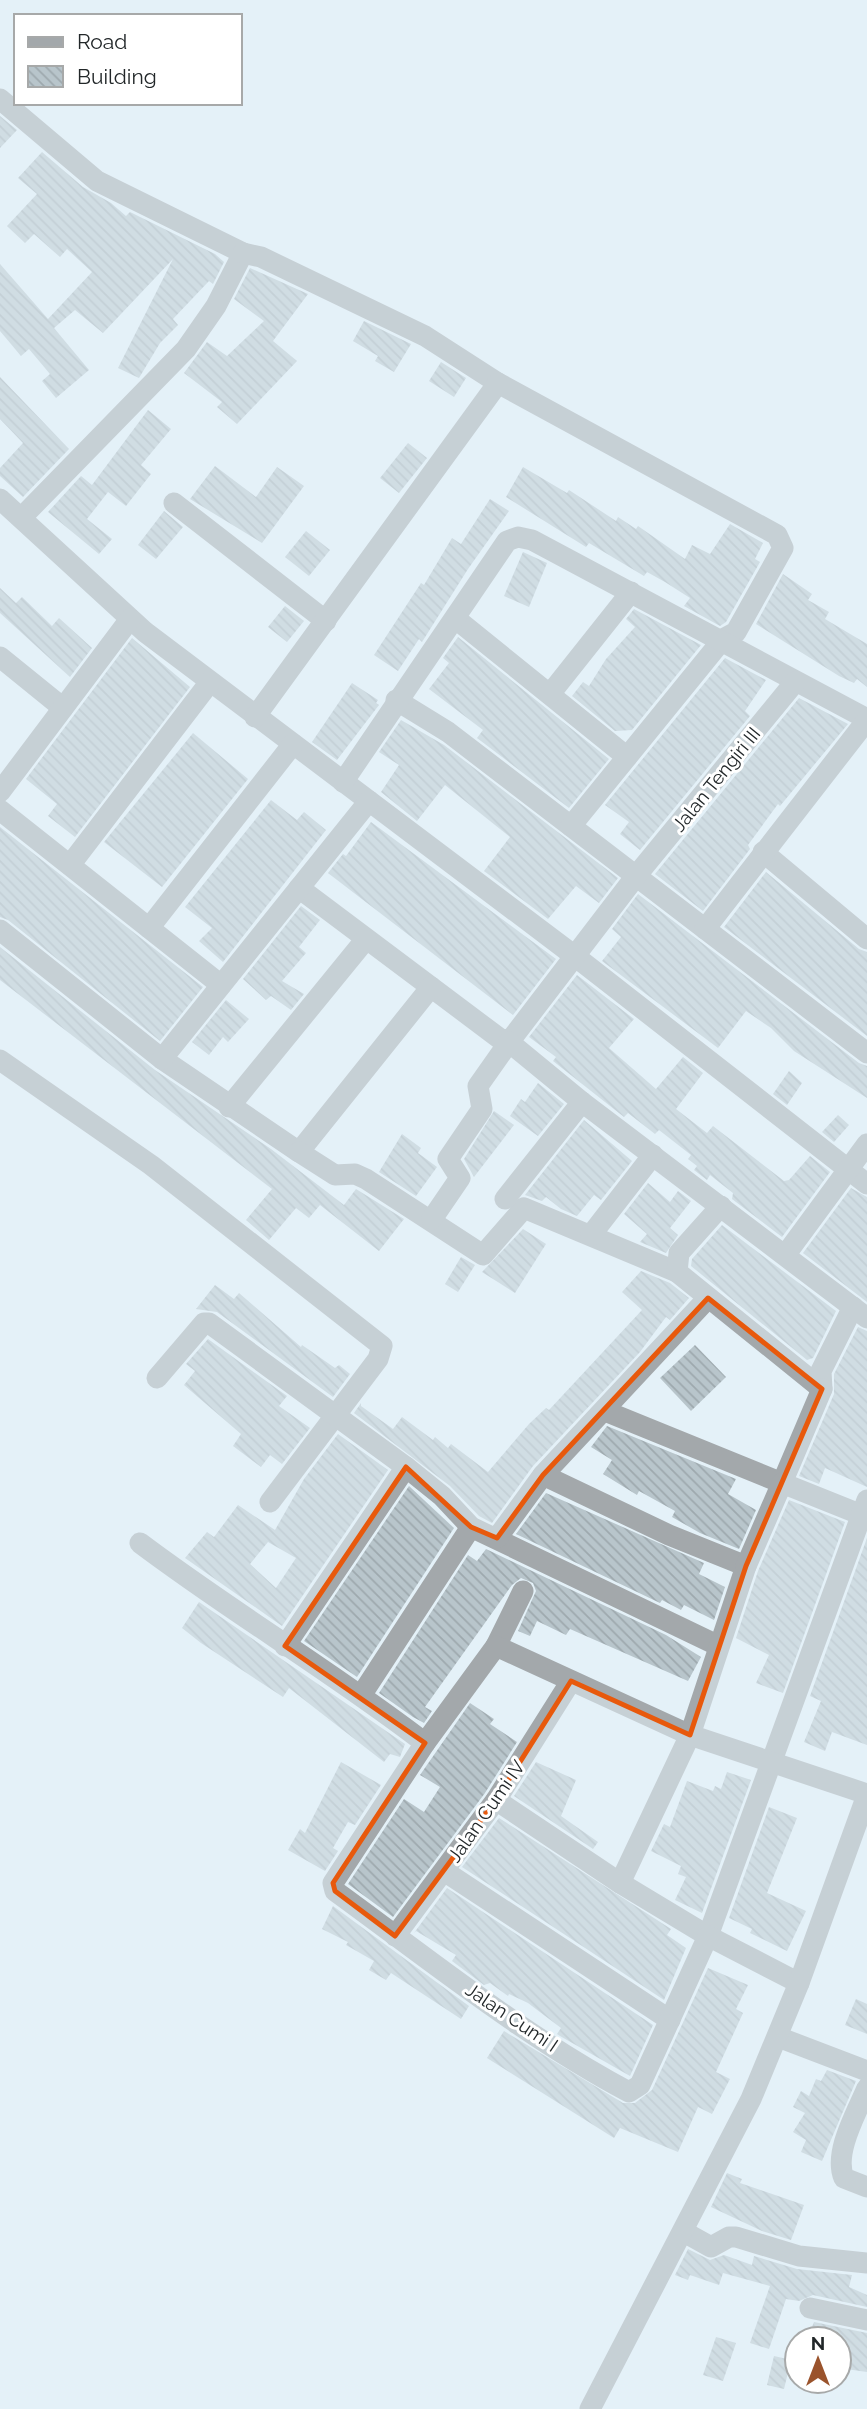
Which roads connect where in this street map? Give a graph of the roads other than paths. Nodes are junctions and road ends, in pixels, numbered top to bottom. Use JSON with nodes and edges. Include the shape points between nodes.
{"nodes":[{"id":1,"x":0,"y":99,"type":"edge"},
{"id":2,"x":243,"y":253,"type":"junction"},
{"id":3,"x":498,"y":383,"type":"junction"},
{"id":4,"x":0,"y":499,"type":"edge"},
{"id":5,"x":174,"y":503,"type":"dead end"},
{"id":6,"x":22,"y":517,"type":"junction"},
{"id":7,"x":631,"y":592,"type":"junction"},
{"id":8,"x":130,"y":619,"type":"junction"},
{"id":9,"x":456,"y":619,"type":"junction"},
{"id":10,"x":326,"y":621,"type":"junction"},
{"id":11,"x":723,"y":639,"type":"junction"},
{"id":12,"x":0,"y":657,"type":"edge"},
{"id":13,"x":210,"y":682,"type":"junction"},
{"id":14,"x":795,"y":682,"type":"junction"},
{"id":15,"x":550,"y":694,"type":"junction"},
{"id":16,"x":396,"y":701,"type":"junction"},
{"id":17,"x":63,"y":708,"type":"junction"},
{"id":18,"x":255,"y":718,"type":"junction"},
{"id":19,"x":867,"y":719,"type":"edge"},
{"id":20,"x":293,"y":744,"type":"junction"},
{"id":21,"x":627,"y":757,"type":"junction"},
{"id":22,"x":343,"y":782,"type":"junction"},
{"id":23,"x":0,"y":792,"type":"edge"},
{"id":24,"x":369,"y":802,"type":"junction"},
{"id":25,"x":0,"y":810,"type":"edge"},
{"id":26,"x":571,"y":826,"type":"junction"},
{"id":27,"x":763,"y":852,"type":"junction"},
{"id":28,"x":70,"y":865,"type":"junction"},
{"id":29,"x":636,"y":876,"type":"junction"},
{"id":30,"x":299,"y":888,"type":"junction"},
{"id":31,"x":149,"y":928,"type":"junction"},
{"id":32,"x":705,"y":929,"type":"junction"},
{"id":33,"x":0,"y":930,"type":"edge"},
{"id":34,"x":366,"y":939,"type":"junction"},
{"id":35,"x":867,"y":939,"type":"edge"},
{"id":36,"x":576,"y":957,"type":"junction"},
{"id":37,"x":222,"y":985,"type":"junction"},
{"id":38,"x":431,"y":987,"type":"junction"},
{"id":39,"x":509,"y":1042,"type":"junction"},
{"id":40,"x":867,"y":1054,"type":"edge"},
{"id":41,"x":0,"y":1059,"type":"edge"},
{"id":42,"x":162,"y":1059,"type":"junction"},
{"id":43,"x":582,"y":1101,"type":"junction"},
{"id":44,"x":229,"y":1107,"type":"junction"},
{"id":45,"x":867,"y":1144,"type":"edge"},
{"id":46,"x":299,"y":1152,"type":"junction"},
{"id":47,"x":653,"y":1154,"type":"junction"},
{"id":48,"x":848,"y":1169,"type":"junction"},
{"id":49,"x":867,"y":1184,"type":"edge"},
{"id":50,"x":504,"y":1201,"type":"junction"},
{"id":51,"x":721,"y":1206,"type":"junction"},
{"id":52,"x":432,"y":1219,"type":"junction"},
{"id":53,"x":591,"y":1235,"type":"junction"},
{"id":54,"x":786,"y":1254,"type":"junction"},
{"id":55,"x":677,"y":1272,"type":"junction"},
{"id":56,"x":708,"y":1298,"type":"junction"},
{"id":57,"x":860,"y":1313,"type":"edge"},
{"id":58,"x":157,"y":1378,"type":"dead end"},
{"id":59,"x":822,"y":1389,"type":"junction"},
{"id":60,"x":604,"y":1410,"type":"junction"},
{"id":61,"x":335,"y":1417,"type":"junction"},
{"id":62,"x":406,"y":1467,"type":"junction"},
{"id":63,"x":543,"y":1475,"type":"junction"},
{"id":64,"x":782,"y":1483,"type":"junction"},
{"id":65,"x":270,"y":1502,"type":"dead end"},
{"id":66,"x":865,"y":1511,"type":"edge"},
{"id":67,"x":471,"y":1527,"type":"junction"},
{"id":68,"x":497,"y":1538,"type":"junction"},
{"id":69,"x":140,"y":1543,"type":"dead end"},
{"id":70,"x":746,"y":1566,"type":"junction"},
{"id":71,"x":523,"y":1591,"type":"dead end"},
{"id":72,"x":285,"y":1646,"type":"junction"},
{"id":73,"x":496,"y":1646,"type":"junction"},
{"id":74,"x":719,"y":1646,"type":"junction"},
{"id":75,"x":571,"y":1681,"type":"junction"},
{"id":76,"x":362,"y":1694,"type":"junction"},
{"id":77,"x":690,"y":1735,"type":"junction"},
{"id":78,"x":425,"y":1744,"type":"junction"},
{"id":79,"x":771,"y":1762,"type":"junction"},
{"id":80,"x":867,"y":1794,"type":"edge"},
{"id":81,"x":496,"y":1800,"type":"junction"},
{"id":82,"x":444,"y":1871,"type":"junction"},
{"id":83,"x":620,"y":1883,"type":"junction"},
{"id":84,"x":395,"y":1936,"type":"junction"},
{"id":85,"x":708,"y":1936,"type":"junction"},
{"id":86,"x":799,"y":1983,"type":"junction"},
{"id":87,"x":670,"y":2020,"type":"junction"},
{"id":88,"x":778,"y":2037,"type":"junction"},
{"id":89,"x":867,"y":2071,"type":"edge"},
{"id":90,"x":867,"y":2088,"type":"edge"},
{"id":91,"x":867,"y":2187,"type":"edge"},
{"id":92,"x":684,"y":2232,"type":"junction"},
{"id":93,"x":867,"y":2263,"type":"edge"},
{"id":94,"x":810,"y":2308,"type":"dead end"},
{"id":95,"x":867,"y":2320,"type":"edge"},
{"id":96,"x":590,"y":2409,"type":"edge"}],
"edges":[{"from":1,"to":2,"type":"street","via":[[119,195]]},
{"from":2,"to":3,"type":"street","via":[[261,257],[425,336]]},
{"from":2,"to":6,"type":"street","via":[[216,306],[186,349]]},
{"from":3,"to":10,"type":"street"},
{"from":3,"to":11,"type":"street","via":[[781,540],[783,548],[738,629]]},
{"from":4,"to":6,"type":"street"},
{"from":5,"to":10,"type":"street"},
{"from":6,"to":8,"type":"street"},
{"from":7,"to":9,"type":"street","via":[[518,537],[507,541]]},
{"from":7,"to":11,"type":"street"},
{"from":7,"to":15,"type":"street"},
{"from":8,"to":13,"type":"street"},
{"from":8,"to":17,"type":"street"},
{"from":9,"to":15,"type":"street"},
{"from":9,"to":16,"type":"street"},
{"from":10,"to":18,"type":"street"},
{"from":11,"to":14,"type":"street"},
{"from":11,"to":21,"type":"street"},
{"from":12,"to":17,"type":"street"},
{"from":13,"to":18,"type":"street"},
{"from":13,"to":28,"type":"street"},
{"from":14,"to":19,"type":"street"},
{"from":14,"to":29,"type":"street","name":"Jalan Tengiri III"},
{"from":15,"to":21,"type":"street"},
{"from":16,"to":22,"type":"street"},
{"from":16,"to":26,"type":"street","via":[[448,732]]},
{"from":17,"to":23,"type":"street"},
{"from":18,"to":20,"type":"street"},
{"from":19,"to":27,"type":"street"},
{"from":20,"to":22,"type":"street"},
{"from":20,"to":31,"type":"street"},
{"from":21,"to":26,"type":"street"},
{"from":22,"to":24,"type":"street"},
{"from":24,"to":30,"type":"street"},
{"from":24,"to":36,"type":"street"},
{"from":25,"to":28,"type":"street"},
{"from":26,"to":29,"type":"street"},
{"from":27,"to":32,"type":"street"},
{"from":27,"to":35,"type":"street"},
{"from":28,"to":31,"type":"street"},
{"from":29,"to":32,"type":"street"},
{"from":29,"to":36,"type":"street","name":"Jalan Tengiri III"},
{"from":30,"to":34,"type":"street"},
{"from":30,"to":37,"type":"street"},
{"from":31,"to":37,"type":"street"},
{"from":32,"to":40,"type":"street"},
{"from":33,"to":42,"type":"street"},
{"from":34,"to":38,"type":"street"},
{"from":34,"to":44,"type":"street"},
{"from":36,"to":39,"type":"street","name":"Jalan Tengiri III"},
{"from":36,"to":48,"type":"street"},
{"from":37,"to":42,"type":"street"},
{"from":38,"to":39,"type":"street"},
{"from":38,"to":46,"type":"street"},
{"from":39,"to":43,"type":"street"},
{"from":39,"to":52,"type":"street","name":"Jalan Tengiri III","via":[[478,1086],[482,1109],[448,1159],[460,1178]]},
{"from":41,"to":61,"type":"street","via":[[151,1165],[382,1346],[378,1359]]},
{"from":42,"to":44,"type":"street"},
{"from":43,"to":47,"type":"street"},
{"from":43,"to":50,"type":"street"},
{"from":44,"to":46,"type":"street"},
{"from":45,"to":48,"type":"street"},
{"from":46,"to":52,"type":"street","via":[[335,1175],[355,1174],[366,1179]]},
{"from":47,"to":51,"type":"street"},
{"from":47,"to":53,"type":"street"},
{"from":48,"to":49,"type":"street"},
{"from":48,"to":54,"type":"street"},
{"from":50,"to":52,"type":"street","via":[[483,1255]]},
{"from":50,"to":53,"type":"street"},
{"from":51,"to":54,"type":"street"},
{"from":51,"to":55,"type":"street","via":[[679,1253]]},
{"from":53,"to":55,"type":"street"},
{"from":54,"to":57,"type":"street"},
{"from":55,"to":56,"type":"street"},
{"from":56,"to":59,"type":"street"},
{"from":56,"to":60,"type":"street"},
{"from":57,"to":59,"type":"street","via":[[821,1371]]},
{"from":58,"to":61,"type":"street","via":[[207,1323]]},
{"from":59,"to":64,"type":"street"},
{"from":60,"to":63,"type":"street"},
{"from":60,"to":64,"type":"street"},
{"from":61,"to":62,"type":"street"},
{"from":61,"to":65,"type":"street"},
{"from":62,"to":67,"type":"street"},
{"from":62,"to":72,"type":"street"},
{"from":63,"to":68,"type":"street"},
{"from":63,"to":70,"type":"street"},
{"from":64,"to":66,"type":"street"},
{"from":64,"to":70,"type":"street"},
{"from":66,"to":79,"type":"street"},
{"from":67,"to":68,"type":"street"},
{"from":67,"to":76,"type":"street"},
{"from":68,"to":74,"type":"street"},
{"from":69,"to":72,"type":"street"},
{"from":70,"to":74,"type":"street"},
{"from":71,"to":73,"type":"street"},
{"from":72,"to":76,"type":"street"},
{"from":73,"to":75,"type":"street"},
{"from":73,"to":78,"type":"street"},
{"from":74,"to":77,"type":"street"},
{"from":75,"to":77,"type":"street"},
{"from":75,"to":81,"type":"street","name":"Jalan Cumi IV"},
{"from":76,"to":78,"type":"street"},
{"from":77,"to":79,"type":"street"},
{"from":77,"to":83,"type":"street"},
{"from":78,"to":84,"type":"street","name":"Jalan Cumi I","via":[[333,1883],[335,1891]]},
{"from":79,"to":80,"type":"street"},
{"from":79,"to":85,"type":"street"},
{"from":80,"to":86,"type":"street"},
{"from":81,"to":82,"type":"street","name":"Jalan Cumi IV"},
{"from":81,"to":83,"type":"street"},
{"from":82,"to":84,"type":"street","name":"Jalan Cumi IV"},
{"from":82,"to":87,"type":"street"},
{"from":83,"to":85,"type":"street"},
{"from":84,"to":87,"type":"street","name":"Jalan Cumi I","via":[[525,2027],[632,2092]]},
{"from":85,"to":86,"type":"street"},
{"from":85,"to":87,"type":"street"},
{"from":86,"to":88,"type":"street"},
{"from":88,"to":89,"type":"street"},
{"from":88,"to":92,"type":"street"},
{"from":90,"to":91,"type":"street","via":[[844,2147],[841,2171],[844,2178]]},
{"from":92,"to":93,"type":"street","via":[[711,2247],[736,2237],[799,2256]]},
{"from":92,"to":96,"type":"street"},
{"from":94,"to":95,"type":"street"}]}
